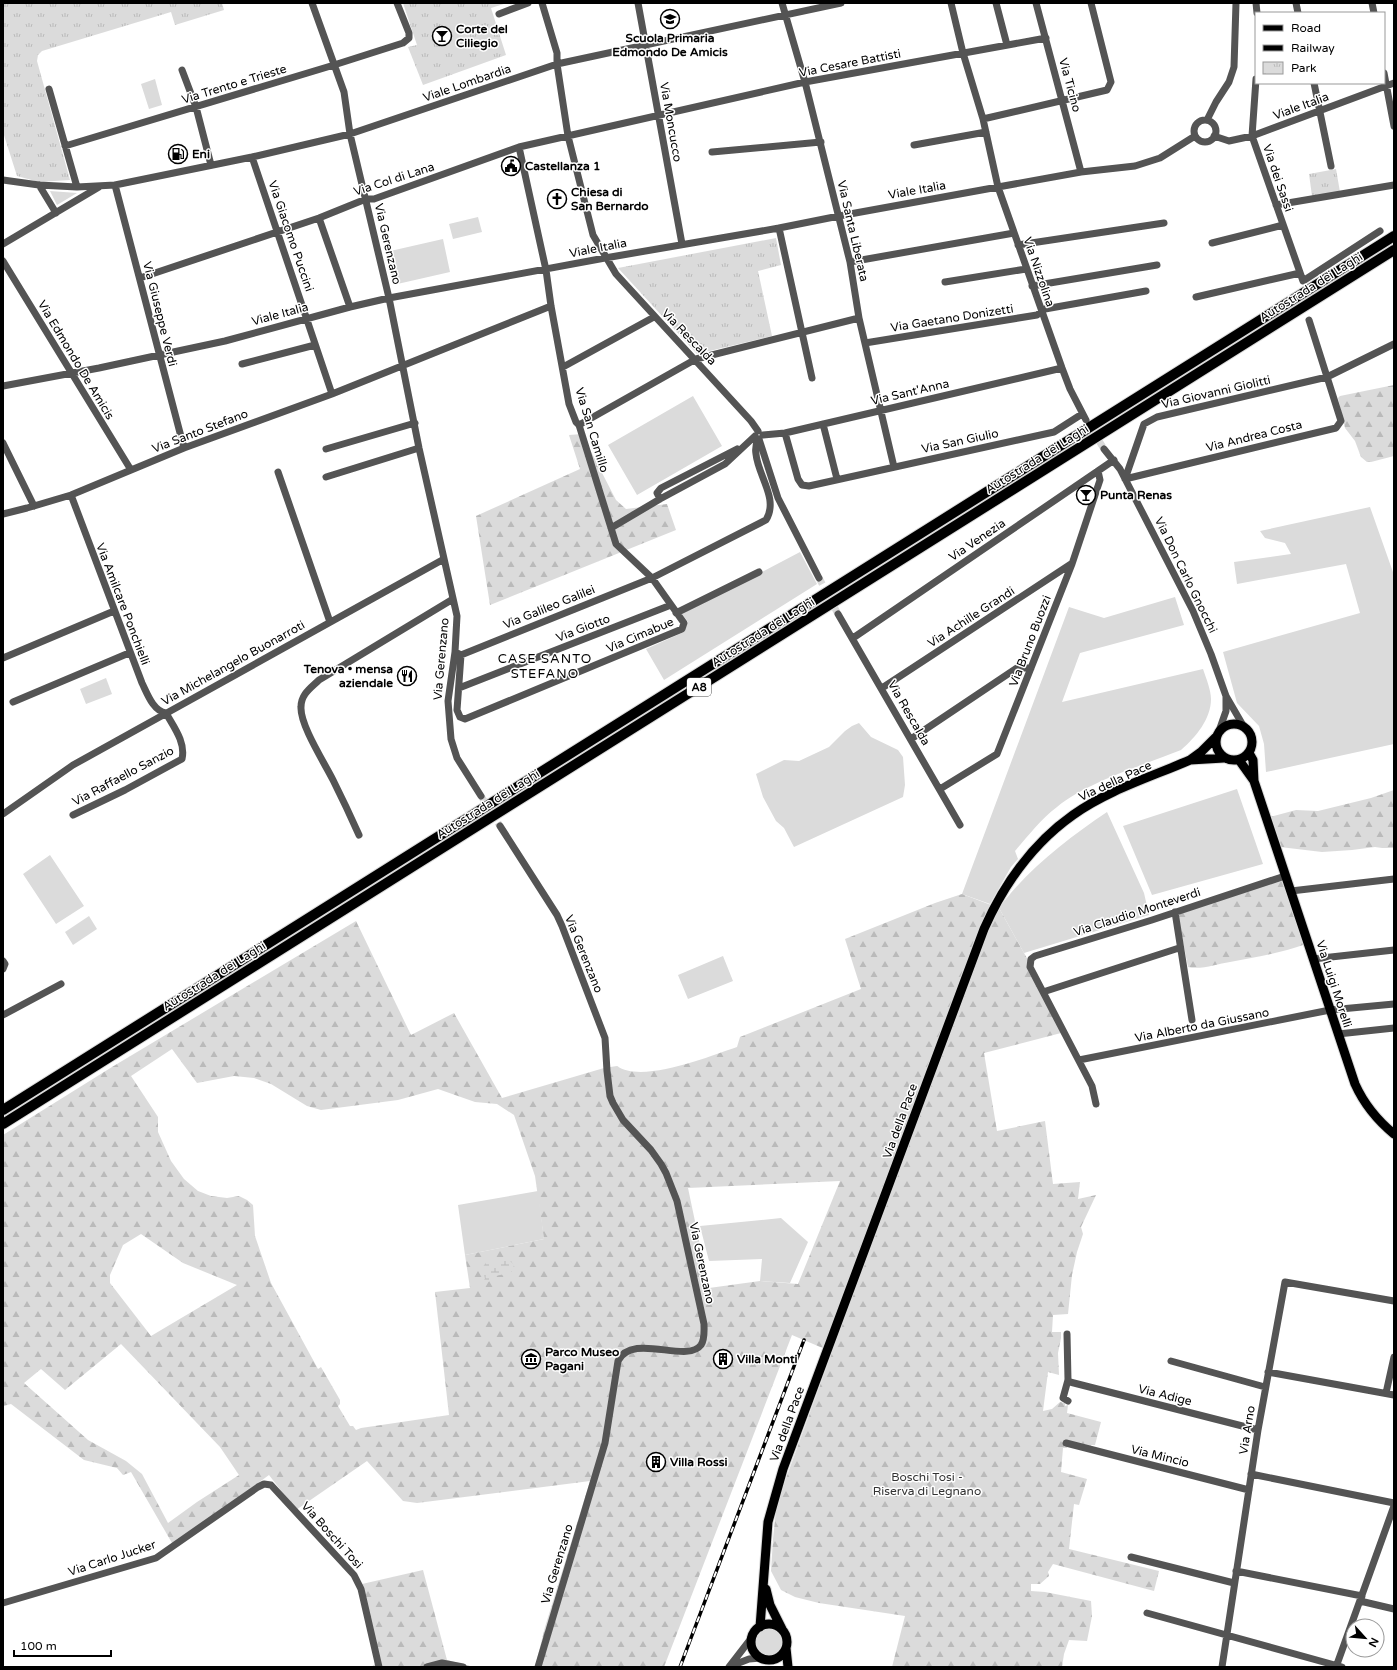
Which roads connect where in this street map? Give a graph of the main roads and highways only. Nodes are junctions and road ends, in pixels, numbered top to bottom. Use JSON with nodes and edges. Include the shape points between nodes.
{"nodes":[{"id":1,"x":1394,"y":236,"type":"edge"},
{"id":2,"x":1394,"y":250,"type":"edge"},
{"id":3,"x":1218,"y":734,"type":"junction"},
{"id":4,"x":1249,"y":753,"type":"junction"},
{"id":5,"x":1224,"y":758,"type":"junction"},
{"id":6,"x":1190,"y":760,"type":"junction"},
{"id":7,"x":1239,"y":760,"type":"junction"},
{"id":8,"x":1254,"y":781,"type":"junction"},
{"id":9,"x":1270,"y":830,"type":"joint"},
{"id":10,"x":3,"y":1110,"type":"edge"},
{"id":11,"x":3,"y":1124,"type":"edge"},
{"id":12,"x":1394,"y":1134,"type":"edge"},
{"id":13,"x":764,"y":1584,"type":"junction"},
{"id":14,"x":760,"y":1627,"type":"junction"},
{"id":15,"x":783,"y":1631,"type":"junction"},
{"id":16,"x":786,"y":1648,"type":"junction"},
{"id":17,"x":775,"y":1663,"type":"edge"},
{"id":18,"x":788,"y":1667,"type":"edge"}],
"edges":[{"from":1,"to":10,"type":"highway","name":"Autostrada dei Laghi","number":"A8"},
{"from":2,"to":11,"type":"highway","name":"Autostrada dei Laghi","number":"A8"},
{"from":3,"to":4,"type":"main road","name":"Via Don Carlo Gnocchi","via":[[1227,725],[1238,724],[1244,727],[1249,731],[1253,742]]},
{"from":3,"to":5,"type":"main road","via":[[1217,748]]},
{"from":3,"to":6,"type":"main road","name":"Via della Pace"},
{"from":4,"to":7,"type":"main road"},
{"from":4,"to":8,"type":"main road","name":"Via Don Carlo Gnocchi","via":[[1253,760]]},
{"from":5,"to":6,"type":"main road","name":"Via della Pace"},
{"from":5,"to":7,"type":"main road"},
{"from":6,"to":13,"type":"main road","name":"Via della Pace","via":[[1106,796],[1074,814],[1032,852],[1016,871],[998,900],[984,929],[783,1469],[768,1522]]},
{"from":7,"to":8,"type":"main road","name":"Via Don Carlo Gnocchi"},
{"from":8,"to":9,"type":"main road","name":"Via Don Carlo Gnocchi"},
{"from":9,"to":12,"type":"main road","name":"Via Luigi Morelli","via":[[1355,1084],[1373,1114]]},
{"from":13,"to":14,"type":"main road","name":"Via della Pace"},
{"from":13,"to":15,"type":"main road","name":"Via della Pace","via":[[770,1606]]},
{"from":14,"to":15,"type":"main road","via":[[770,1624]]},
{"from":14,"to":17,"type":"main road","via":[[753,1636],[754,1651],[761,1658]]},
{"from":15,"to":16,"type":"main road","via":[[787,1639]]},
{"from":16,"to":17,"type":"main road"},
{"from":16,"to":18,"type":"main road"}]}
